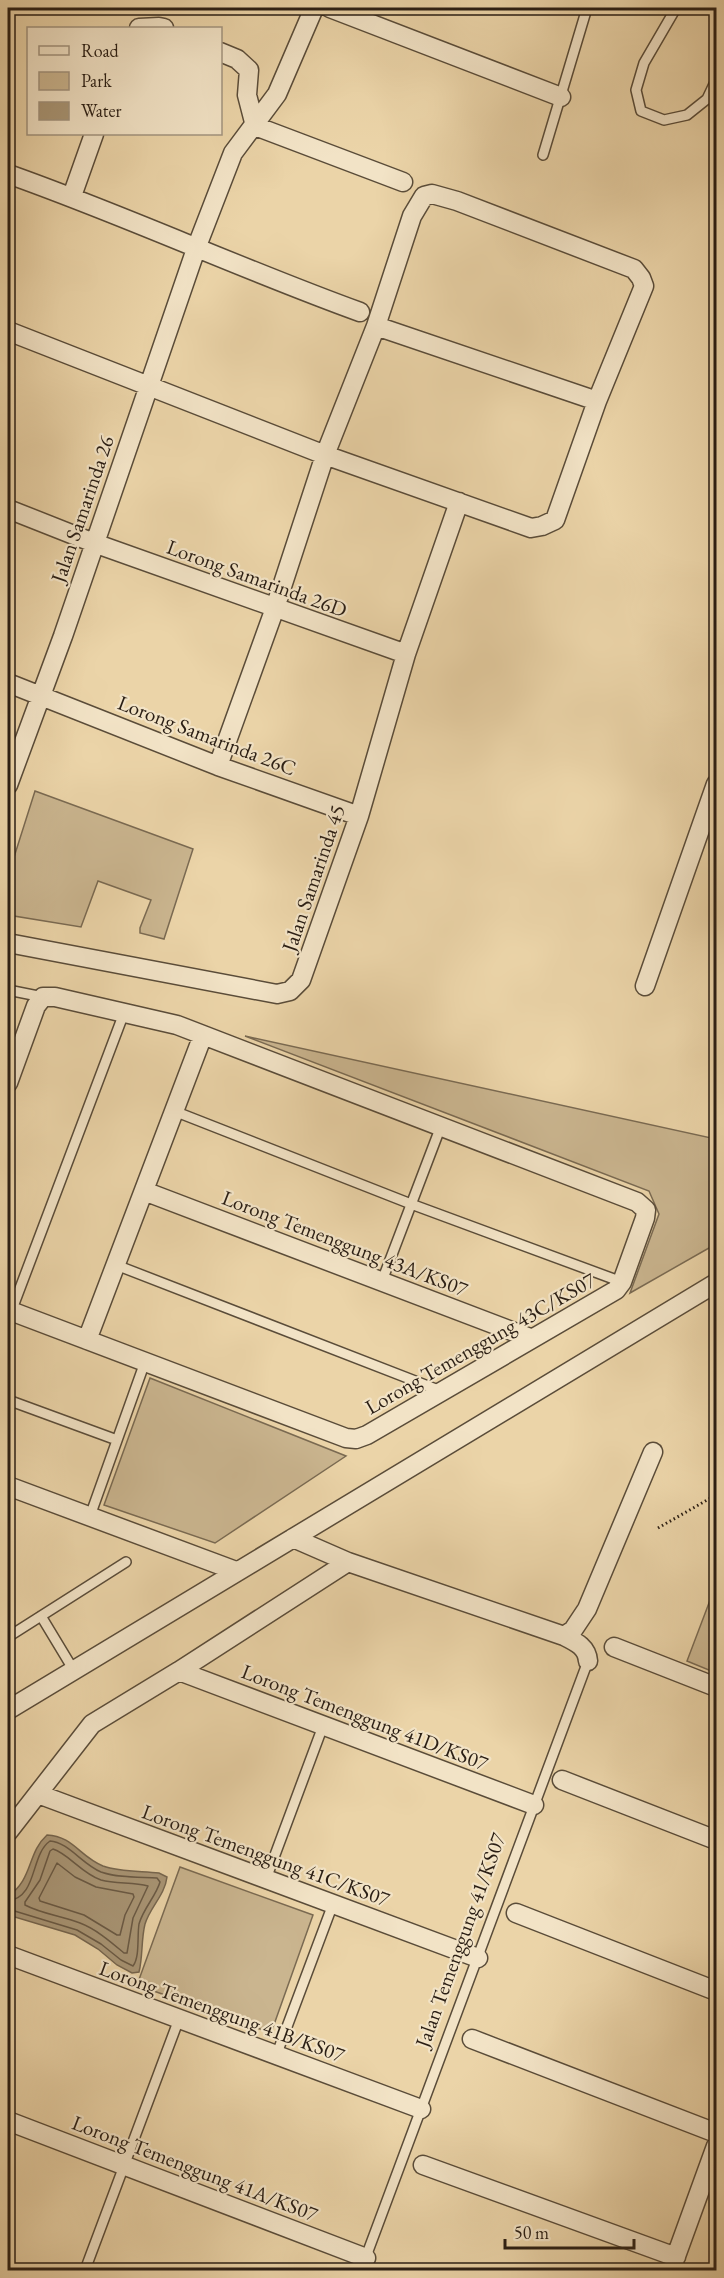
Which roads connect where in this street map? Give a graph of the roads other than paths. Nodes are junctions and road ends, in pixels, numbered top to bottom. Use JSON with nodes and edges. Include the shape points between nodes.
{"nodes":[{"id":1,"x":314,"y":8,"type":"edge"},
{"id":2,"x":330,"y":8,"type":"edge"},
{"id":3,"x":587,"y":8,"type":"edge"},
{"id":4,"x":676,"y":8,"type":"edge"},
{"id":5,"x":222,"y":53,"type":"edge"},
{"id":6,"x":717,"y":80,"type":"edge"},
{"id":7,"x":561,"y":97,"type":"junction"},
{"id":8,"x":255,"y":126,"type":"junction"},
{"id":9,"x":94,"y":135,"type":"edge"},
{"id":10,"x":543,"y":155,"type":"dead end"},
{"id":11,"x":8,"y":174,"type":"edge"},
{"id":12,"x":403,"y":182,"type":"dead end"},
{"id":13,"x":72,"y":196,"type":"junction"},
{"id":14,"x":197,"y":246,"type":"junction"},
{"id":15,"x":360,"y":312,"type":"dead end"},
{"id":16,"x":376,"y":326,"type":"junction"},
{"id":17,"x":8,"y":331,"type":"edge"},
{"id":18,"x":150,"y":385,"type":"junction"},
{"id":19,"x":597,"y":401,"type":"junction"},
{"id":20,"x":325,"y":455,"type":"junction"},
{"id":21,"x":459,"y":502,"type":"junction"},
{"id":22,"x":8,"y":509,"type":"edge"},
{"id":23,"x":94,"y":543,"type":"junction"},
{"id":24,"x":275,"y":608,"type":"junction"},
{"id":25,"x":406,"y":654,"type":"junction"},
{"id":26,"x":8,"y":683,"type":"edge"},
{"id":27,"x":40,"y":694,"type":"junction"},
{"id":28,"x":218,"y":765,"type":"junction"},
{"id":29,"x":717,"y":784,"type":"edge"},
{"id":30,"x":8,"y":785,"type":"edge"},
{"id":31,"x":359,"y":816,"type":"junction"},
{"id":32,"x":8,"y":943,"type":"edge"},
{"id":33,"x":645,"y":986,"type":"dead end"},
{"id":34,"x":8,"y":990,"type":"edge"},
{"id":35,"x":43,"y":997,"type":"junction"},
{"id":36,"x":124,"y":1013,"type":"junction"},
{"id":37,"x":203,"y":1035,"type":"junction"},
{"id":38,"x":8,"y":1083,"type":"edge"},
{"id":39,"x":174,"y":1111,"type":"junction"},
{"id":40,"x":441,"y":1126,"type":"junction"},
{"id":41,"x":144,"y":1191,"type":"junction"},
{"id":42,"x":411,"y":1204,"type":"junction"},
{"id":43,"x":116,"y":1265,"type":"junction"},
{"id":44,"x":382,"y":1281,"type":"junction"},
{"id":45,"x":622,"y":1282,"type":"junction"},
{"id":46,"x":717,"y":1283,"type":"edge"},
{"id":47,"x":9,"y":1311,"type":"edge"},
{"id":48,"x":530,"y":1338,"type":"junction"},
{"id":49,"x":87,"y":1340,"type":"junction"},
{"id":50,"x":145,"y":1362,"type":"junction"},
{"id":51,"x":441,"y":1391,"type":"junction"},
{"id":52,"x":8,"y":1400,"type":"edge"},
{"id":53,"x":117,"y":1440,"type":"junction"},
{"id":54,"x":653,"y":1452,"type":"dead end"},
{"id":55,"x":8,"y":1486,"type":"edge"},
{"id":56,"x":90,"y":1516,"type":"junction"},
{"id":57,"x":293,"y":1538,"type":"junction"},
{"id":58,"x":126,"y":1562,"type":"dead end"},
{"id":59,"x":348,"y":1562,"type":"junction"},
{"id":60,"x":236,"y":1571,"type":"junction"},
{"id":61,"x":41,"y":1616,"type":"junction"},
{"id":62,"x":564,"y":1636,"type":"junction"},
{"id":63,"x":8,"y":1637,"type":"edge"},
{"id":64,"x":614,"y":1647,"type":"dead end"},
{"id":65,"x":588,"y":1662,"type":"joint"},
{"id":66,"x":73,"y":1670,"type":"junction"},
{"id":67,"x":179,"y":1671,"type":"junction"},
{"id":68,"x":717,"y":1687,"type":"edge"},
{"id":69,"x":8,"y":1710,"type":"edge"},
{"id":70,"x":323,"y":1726,"type":"junction"},
{"id":71,"x":562,"y":1780,"type":"dead end"},
{"id":72,"x":38,"y":1794,"type":"junction"},
{"id":73,"x":534,"y":1805,"type":"junction"},
{"id":74,"x":8,"y":1832,"type":"edge"},
{"id":75,"x":717,"y":1840,"type":"edge"},
{"id":76,"x":266,"y":1879,"type":"junction"},
{"id":77,"x":333,"y":1904,"type":"junction"},
{"id":78,"x":516,"y":1913,"type":"dead end"},
{"id":79,"x":8,"y":1955,"type":"edge"},
{"id":80,"x":478,"y":1958,"type":"junction"},
{"id":81,"x":717,"y":1991,"type":"edge"},
{"id":82,"x":179,"y":2019,"type":"junction"},
{"id":83,"x":472,"y":2039,"type":"dead end"},
{"id":84,"x":276,"y":2055,"type":"junction"},
{"id":85,"x":421,"y":2109,"type":"junction"},
{"id":86,"x":8,"y":2121,"type":"edge"},
{"id":87,"x":717,"y":2133,"type":"edge"},
{"id":88,"x":717,"y":2146,"type":"edge"},
{"id":89,"x":124,"y":2165,"type":"junction"},
{"id":90,"x":423,"y":2165,"type":"dead end"},
{"id":91,"x":364,"y":2264,"type":"edge"},
{"id":92,"x":673,"y":2264,"type":"edge"},
{"id":93,"x":85,"y":2271,"type":"edge"}],
"edges":[{"from":1,"to":8,"type":"street","name":"Jalan Samarinda 26","via":[[277,94]]},
{"from":2,"to":7,"type":"street"},
{"from":3,"to":7,"type":"lane"},
{"from":4,"to":6,"type":"lane","via":[[644,63],[636,90],[641,111],[664,120],[687,115],[707,99]]},
{"from":5,"to":8,"type":"street","via":[[249,70],[247,94]]},
{"from":7,"to":10,"type":"lane"},
{"from":8,"to":12,"type":"street"},
{"from":8,"to":14,"type":"street","name":"Jalan Samarinda 26","via":[[233,153]]},
{"from":9,"to":13,"type":"street"},
{"from":11,"to":13,"type":"street"},
{"from":13,"to":14,"type":"street"},
{"from":14,"to":15,"type":"street"},
{"from":14,"to":18,"type":"street","name":"Jalan Samarinda 26"},
{"from":16,"to":19,"type":"street"},
{"from":16,"to":19,"type":"street","via":[[412,216],[424,196],[432,194],[457,201],[634,269],[642,278],[644,286]]},
{"from":16,"to":20,"type":"street"},
{"from":17,"to":18,"type":"street"},
{"from":18,"to":20,"type":"street"},
{"from":18,"to":23,"type":"street","name":"Jalan Samarinda 26"},
{"from":19,"to":21,"type":"street","via":[[555,520],[531,528]]},
{"from":20,"to":21,"type":"street"},
{"from":20,"to":24,"type":"street"},
{"from":21,"to":25,"type":"street","name":"Jalan Samarinda 45"},
{"from":22,"to":23,"type":"street","name":"Lorong Samarinda 26D"},
{"from":23,"to":24,"type":"street","name":"Lorong Samarinda 26D"},
{"from":23,"to":27,"type":"street","name":"Jalan Samarinda 26"},
{"from":24,"to":25,"type":"street","name":"Lorong Samarinda 26D"},
{"from":24,"to":28,"type":"street"},
{"from":25,"to":31,"type":"street","name":"Jalan Samarinda 45"},
{"from":26,"to":27,"type":"street","name":"Lorong Samarinda 26C"},
{"from":27,"to":28,"type":"street","name":"Lorong Samarinda 26C"},
{"from":27,"to":30,"type":"street","name":"Jalan Samarinda 26"},
{"from":28,"to":31,"type":"street","name":"Lorong Samarinda 26C"},
{"from":29,"to":33,"type":"street"},
{"from":31,"to":32,"type":"street","name":"Jalan Samarinda 45","via":[[301,980],[290,991],[277,994]]},
{"from":34,"to":35,"type":"lane"},
{"from":35,"to":36,"type":"street","name":"Lorong Temenggung 43C/KS07"},
{"from":35,"to":38,"type":"street","via":[[36,1006]]},
{"from":36,"to":37,"type":"street","name":"Lorong Temenggung 43C/KS07"},
{"from":36,"to":47,"type":"lane"},
{"from":37,"to":39,"type":"street"},
{"from":37,"to":40,"type":"street","name":"Lorong Temenggung 43C/KS07"},
{"from":39,"to":41,"type":"street"},
{"from":39,"to":42,"type":"lane"},
{"from":40,"to":42,"type":"lane"},
{"from":40,"to":45,"type":"street","name":"Lorong Temenggung 43C/KS07","via":[[638,1202],[646,1209],[645,1218]]},
{"from":41,"to":43,"type":"street"},
{"from":41,"to":44,"type":"street","name":"Lorong Temenggung 43A/KS07"},
{"from":42,"to":44,"type":"lane"},
{"from":42,"to":45,"type":"lane"},
{"from":43,"to":49,"type":"street"},
{"from":43,"to":51,"type":"lane"},
{"from":44,"to":48,"type":"street","name":"Lorong Temenggung 43A/KS07"},
{"from":45,"to":48,"type":"street","name":"Lorong Temenggung 43C/KS07","via":[[616,1290]]},
{"from":46,"to":57,"type":"street"},
{"from":47,"to":49,"type":"street","name":"Lorong Temenggung 43C/KS07"},
{"from":48,"to":51,"type":"street","name":"Lorong Temenggung 43C/KS07"},
{"from":49,"to":50,"type":"street","name":"Lorong Temenggung 43C/KS07"},
{"from":50,"to":51,"type":"street","name":"Lorong Temenggung 43C/KS07","via":[[356,1439]]},
{"from":50,"to":53,"type":"lane"},
{"from":52,"to":53,"type":"lane"},
{"from":53,"to":56,"type":"lane"},
{"from":54,"to":62,"type":"street","via":[[587,1609]]},
{"from":55,"to":56,"type":"street"},
{"from":56,"to":60,"type":"street"},
{"from":57,"to":59,"type":"street","name":"Jalan Temenggung 41/KS07"},
{"from":57,"to":60,"type":"street"},
{"from":58,"to":61,"type":"lane"},
{"from":59,"to":62,"type":"street","name":"Jalan Temenggung 41/KS07"},
{"from":59,"to":67,"type":"street"},
{"from":60,"to":66,"type":"street"},
{"from":61,"to":63,"type":"lane"},
{"from":61,"to":66,"type":"lane"},
{"from":62,"to":65,"type":"street","name":"Jalan Temenggung 41/KS07","via":[[579,1644]]},
{"from":64,"to":68,"type":"street"},
{"from":65,"to":73,"type":"lane","name":"Jalan Temenggung 41/KS07"},
{"from":66,"to":69,"type":"street"},
{"from":67,"to":70,"type":"street","name":"Lorong Temenggung 41D/KS07"},
{"from":67,"to":72,"type":"street","via":[[92,1724]]},
{"from":70,"to":73,"type":"street","name":"Lorong Temenggung 41D/KS07"},
{"from":70,"to":76,"type":"lane"},
{"from":71,"to":75,"type":"street"},
{"from":72,"to":74,"type":"street"},
{"from":72,"to":76,"type":"street","name":"Lorong Temenggung 41C/KS07"},
{"from":73,"to":80,"type":"lane","name":"Jalan Temenggung 41/KS07"},
{"from":76,"to":77,"type":"street","name":"Lorong Temenggung 41C/KS07"},
{"from":77,"to":80,"type":"street","name":"Lorong Temenggung 41C/KS07"},
{"from":77,"to":84,"type":"lane"},
{"from":78,"to":81,"type":"street"},
{"from":79,"to":82,"type":"street","name":"Lorong Temenggung 41B/KS07"},
{"from":80,"to":85,"type":"lane","name":"Jalan Temenggung 41/KS07"},
{"from":82,"to":84,"type":"street","name":"Lorong Temenggung 41B/KS07"},
{"from":82,"to":89,"type":"lane"},
{"from":83,"to":87,"type":"street"},
{"from":84,"to":85,"type":"street","name":"Lorong Temenggung 41B/KS07"},
{"from":85,"to":91,"type":"lane","name":"Jalan Temenggung 41/KS07"},
{"from":86,"to":89,"type":"street","name":"Lorong Temenggung 41A/KS07"},
{"from":88,"to":92,"type":"street"},
{"from":89,"to":91,"type":"street","name":"Lorong Temenggung 41A/KS07"},
{"from":89,"to":93,"type":"lane"},
{"from":90,"to":92,"type":"street"}]}
